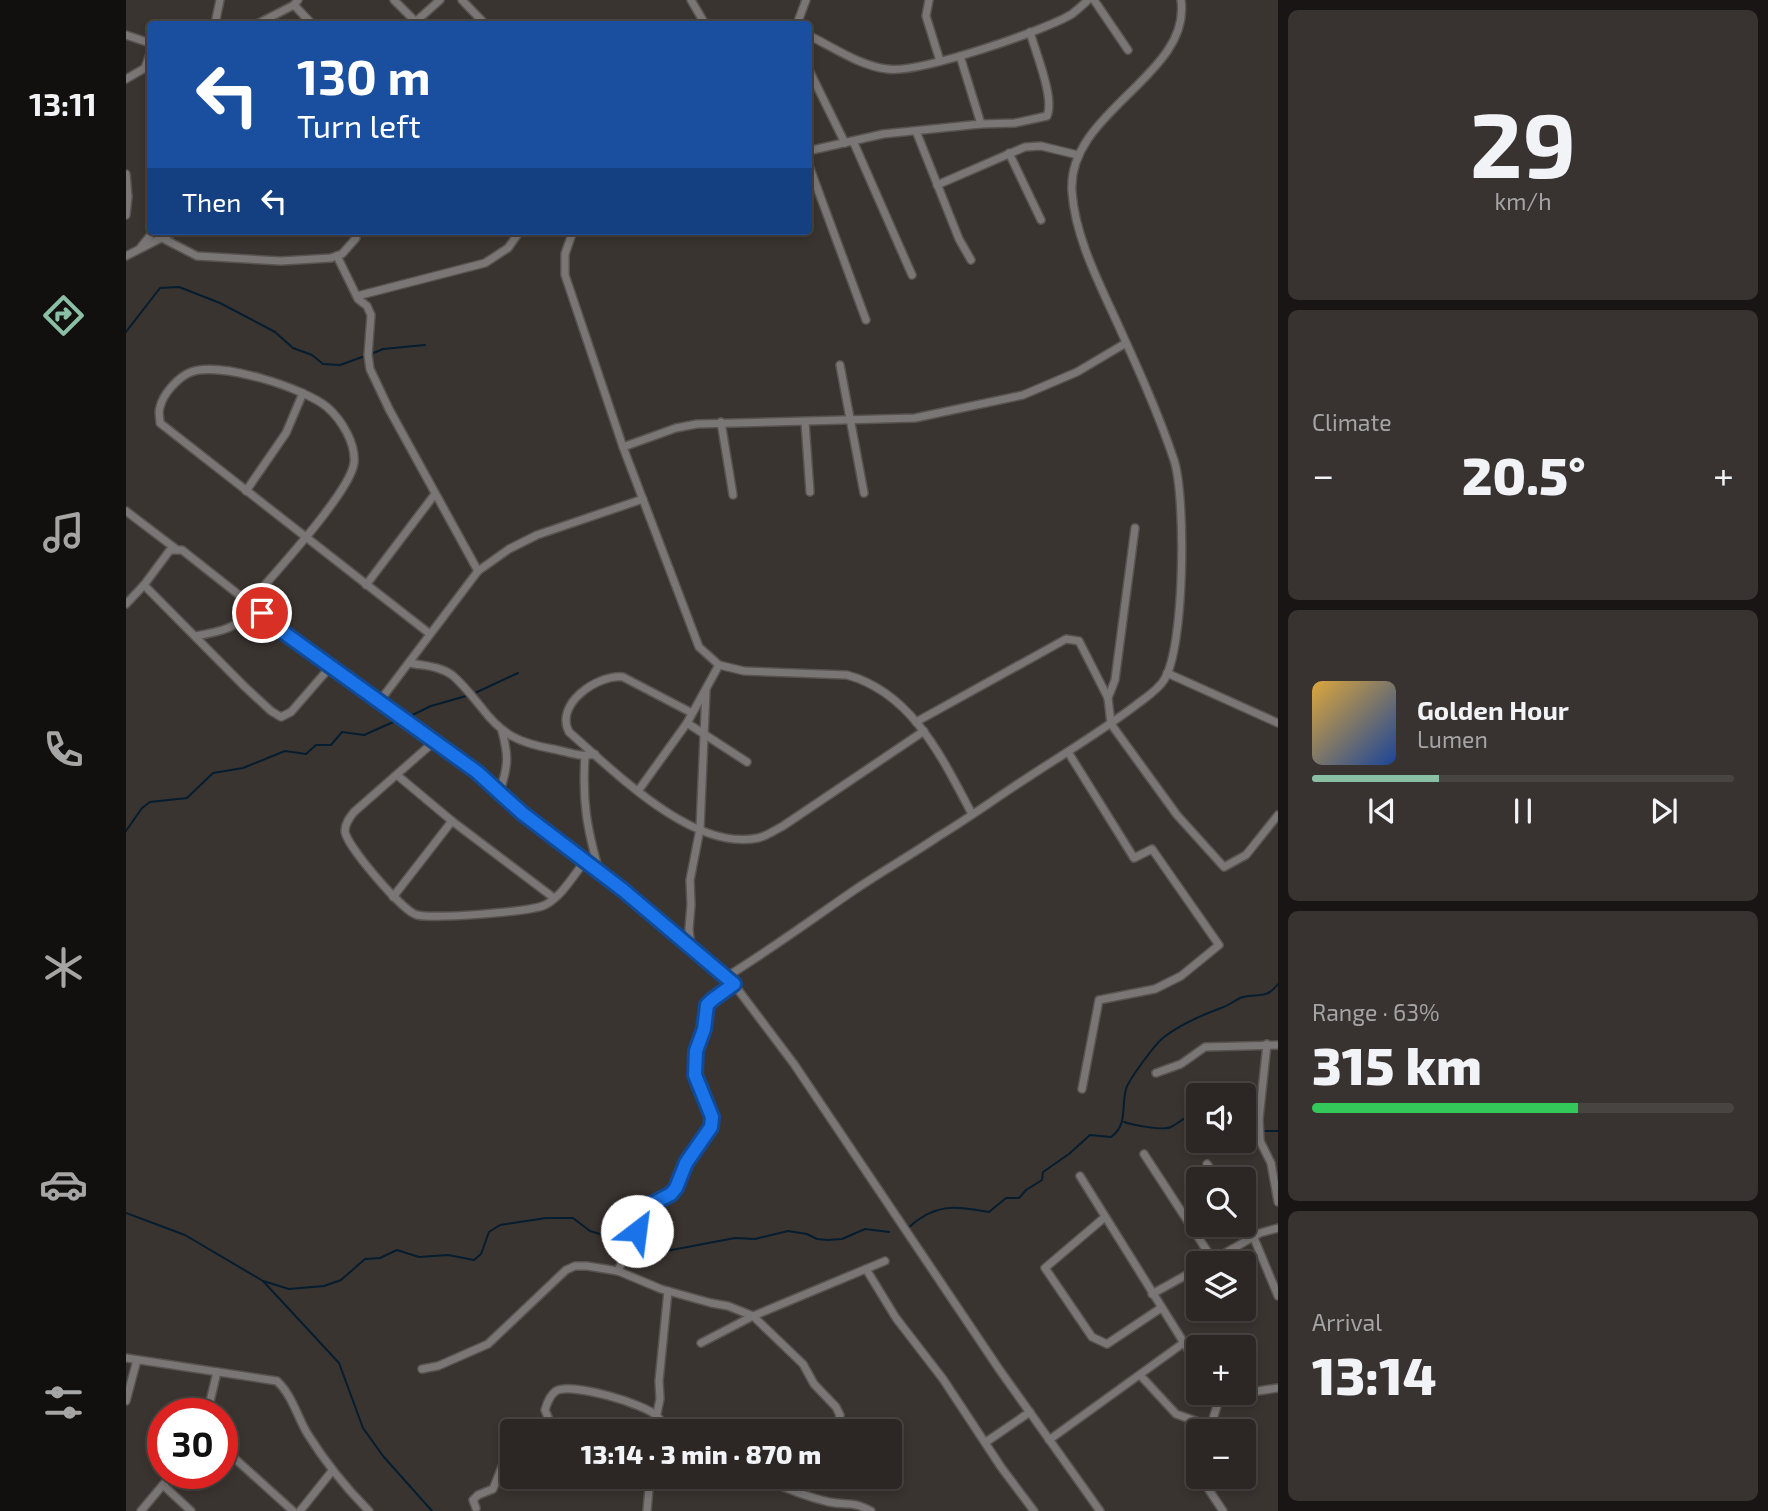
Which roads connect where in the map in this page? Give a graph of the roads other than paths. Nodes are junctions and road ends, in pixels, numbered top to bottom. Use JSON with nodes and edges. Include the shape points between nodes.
{"nodes":[{"id":1,"x":220,"y":0,"type":"edge"},
{"id":2,"x":394,"y":0,"type":"edge"},
{"id":3,"x":440,"y":0,"type":"edge"},
{"id":4,"x":462,"y":0,"type":"edge"},
{"id":5,"x":691,"y":0,"type":"edge"},
{"id":6,"x":806,"y":0,"type":"edge"},
{"id":7,"x":929,"y":0,"type":"edge"},
{"id":8,"x":1088,"y":0,"type":"edge"},
{"id":9,"x":1094,"y":0,"type":"edge"},
{"id":10,"x":1181,"y":0,"type":"edge"},
{"id":11,"x":296,"y":3,"type":"edge"},
{"id":12,"x":216,"y":21,"type":"edge"},
{"id":13,"x":263,"y":21,"type":"edge"},
{"id":14,"x":310,"y":21,"type":"edge"},
{"id":15,"x":413,"y":21,"type":"edge"},
{"id":16,"x":417,"y":21,"type":"edge"},
{"id":17,"x":482,"y":21,"type":"edge"},
{"id":18,"x":703,"y":21,"type":"edge"},
{"id":19,"x":798,"y":21,"type":"edge"},
{"id":20,"x":1030,"y":32,"type":"junction"},
{"id":21,"x":126,"y":35,"type":"edge"},
{"id":22,"x":812,"y":37,"type":"edge"},
{"id":23,"x":147,"y":42,"type":"edge"},
{"id":24,"x":1128,"y":50,"type":"dead end"},
{"id":25,"x":960,"y":55,"type":"junction"},
{"id":26,"x":940,"y":61,"type":"junction"},
{"id":27,"x":147,"y":62,"type":"edge"},
{"id":28,"x":812,"y":75,"type":"edge"},
{"id":29,"x":126,"y":79,"type":"edge"},
{"id":30,"x":981,"y":124,"type":"junction"},
{"id":31,"x":916,"y":131,"type":"junction"},
{"id":32,"x":849,"y":142,"type":"junction"},
{"id":33,"x":812,"y":150,"type":"edge"},
{"id":34,"x":1009,"y":153,"type":"junction"},
{"id":35,"x":1078,"y":155,"type":"junction"},
{"id":36,"x":126,"y":174,"type":"edge"},
{"id":37,"x":812,"y":174,"type":"edge"},
{"id":38,"x":937,"y":185,"type":"junction"},
{"id":39,"x":126,"y":215,"type":"edge"},
{"id":40,"x":1041,"y":220,"type":"dead end"},
{"id":41,"x":151,"y":235,"type":"edge"},
{"id":42,"x":168,"y":235,"type":"edge"},
{"id":43,"x":356,"y":235,"type":"edge"},
{"id":44,"x":517,"y":235,"type":"edge"},
{"id":45,"x":572,"y":235,"type":"edge"},
{"id":46,"x":162,"y":238,"type":"junction"},
{"id":47,"x":141,"y":248,"type":"junction"},
{"id":48,"x":127,"y":256,"type":"edge"},
{"id":49,"x":337,"y":256,"type":"junction"},
{"id":50,"x":971,"y":260,"type":"dead end"},
{"id":51,"x":912,"y":275,"type":"dead end"},
{"id":52,"x":357,"y":296,"type":"junction"},
{"id":53,"x":866,"y":320,"type":"dead end"},
{"id":54,"x":1126,"y":343,"type":"junction"},
{"id":55,"x":840,"y":365,"type":"dead end"},
{"id":56,"x":303,"y":393,"type":"junction"},
{"id":57,"x":849,"y":421,"type":"junction"},
{"id":58,"x":721,"y":422,"type":"junction"},
{"id":59,"x":805,"y":422,"type":"junction"},
{"id":60,"x":623,"y":447,"type":"junction"},
{"id":61,"x":246,"y":491,"type":"junction"},
{"id":62,"x":810,"y":492,"type":"dead end"},
{"id":63,"x":864,"y":493,"type":"dead end"},
{"id":64,"x":435,"y":494,"type":"junction"},
{"id":65,"x":733,"y":495,"type":"dead end"},
{"id":66,"x":643,"y":499,"type":"junction"},
{"id":67,"x":126,"y":511,"type":"edge"},
{"id":68,"x":1135,"y":528,"type":"dead end"},
{"id":69,"x":307,"y":536,"type":"junction"},
{"id":70,"x":176,"y":549,"type":"junction"},
{"id":71,"x":478,"y":571,"type":"junction"},
{"id":72,"x":366,"y":585,"type":"junction"},
{"id":73,"x":144,"y":586,"type":"junction"},
{"id":74,"x":126,"y":604,"type":"edge"},
{"id":75,"x":251,"y":605,"type":"junction"},
{"id":76,"x":430,"y":634,"type":"junction"},
{"id":77,"x":195,"y":636,"type":"junction"},
{"id":78,"x":411,"y":663,"type":"junction"},
{"id":79,"x":719,"y":665,"type":"junction"},
{"id":80,"x":331,"y":666,"type":"junction"},
{"id":81,"x":1167,"y":673,"type":"junction"},
{"id":82,"x":706,"y":690,"type":"junction"},
{"id":83,"x":1108,"y":698,"type":"junction"},
{"id":84,"x":379,"y":702,"type":"junction"},
{"id":85,"x":692,"y":713,"type":"junction"},
{"id":86,"x":916,"y":722,"type":"junction"},
{"id":87,"x":687,"y":723,"type":"junction"},
{"id":88,"x":1278,"y":723,"type":"edge"},
{"id":89,"x":1111,"y":724,"type":"junction"},
{"id":90,"x":502,"y":730,"type":"junction"},
{"id":91,"x":924,"y":731,"type":"junction"},
{"id":92,"x":704,"y":734,"type":"junction"},
{"id":93,"x":436,"y":740,"type":"junction"},
{"id":94,"x":1068,"y":752,"type":"junction"},
{"id":95,"x":596,"y":754,"type":"junction"},
{"id":96,"x":585,"y":756,"type":"junction"},
{"id":97,"x":747,"y":762,"type":"dead end"},
{"id":98,"x":397,"y":775,"type":"junction"},
{"id":99,"x":500,"y":791,"type":"junction"},
{"id":100,"x":638,"y":791,"type":"junction"},
{"id":101,"x":972,"y":814,"type":"junction"},
{"id":102,"x":1278,"y":815,"type":"edge"},
{"id":103,"x":452,"y":821,"type":"junction"},
{"id":104,"x":700,"y":830,"type":"junction"},
{"id":105,"x":584,"y":861,"type":"junction"},
{"id":106,"x":599,"y":871,"type":"junction"},
{"id":107,"x":393,"y":897,"type":"junction"},
{"id":108,"x":554,"y":898,"type":"junction"},
{"id":109,"x":691,"y":948,"type":"junction"},
{"id":110,"x":726,"y":977,"type":"junction"},
{"id":111,"x":734,"y":984,"type":"junction"},
{"id":112,"x":1267,"y":1044,"type":"junction"},
{"id":113,"x":1278,"y":1045,"type":"edge"},
{"id":114,"x":1156,"y":1073,"type":"dead end"},
{"id":115,"x":1082,"y":1088,"type":"dead end"},
{"id":116,"x":1144,"y":1154,"type":"dead end"},
{"id":117,"x":1207,"y":1164,"type":"dead end"},
{"id":118,"x":1209,"y":1167,"type":"edge"},
{"id":119,"x":1080,"y":1176,"type":"dead end"},
{"id":120,"x":1278,"y":1202,"type":"edge"},
{"id":121,"x":1105,"y":1217,"type":"junction"},
{"id":122,"x":1278,"y":1228,"type":"edge"},
{"id":123,"x":1256,"y":1235,"type":"edge"},
{"id":124,"x":1252,"y":1237,"type":"edge"},
{"id":125,"x":1254,"y":1237,"type":"edge"},
{"id":126,"x":1202,"y":1251,"type":"edge"},
{"id":127,"x":1228,"y":1251,"type":"edge"},
{"id":128,"x":885,"y":1261,"type":"dead end"},
{"id":129,"x":866,"y":1269,"type":"junction"},
{"id":130,"x":618,"y":1271,"type":"junction"},
{"id":131,"x":1186,"y":1275,"type":"edge"},
{"id":132,"x":668,"y":1291,"type":"junction"},
{"id":133,"x":1152,"y":1294,"type":"junction"},
{"id":134,"x":1278,"y":1296,"type":"edge"},
{"id":135,"x":1161,"y":1308,"type":"junction"},
{"id":136,"x":753,"y":1316,"type":"junction"},
{"id":137,"x":701,"y":1343,"type":"dead end"},
{"id":138,"x":1182,"y":1344,"type":"junction"},
{"id":139,"x":1186,"y":1349,"type":"edge"},
{"id":140,"x":126,"y":1358,"type":"edge"},
{"id":141,"x":137,"y":1360,"type":"junction"},
{"id":142,"x":422,"y":1369,"type":"dead end"},
{"id":143,"x":217,"y":1372,"type":"junction"},
{"id":144,"x":1140,"y":1375,"type":"junction"},
{"id":145,"x":1278,"y":1388,"type":"edge"},
{"id":146,"x":1256,"y":1391,"type":"edge"},
{"id":147,"x":211,"y":1398,"type":"edge"},
{"id":148,"x":126,"y":1401,"type":"edge"},
{"id":149,"x":1030,"y":1412,"type":"junction"},
{"id":150,"x":658,"y":1417,"type":"joint"},
{"id":151,"x":549,"y":1419,"type":"edge"},
{"id":152,"x":838,"y":1419,"type":"edge"},
{"id":153,"x":1187,"y":1419,"type":"edge"},
{"id":154,"x":1049,"y":1440,"type":"junction"},
{"id":155,"x":986,"y":1442,"type":"junction"},
{"id":156,"x":238,"y":1461,"type":"edge"},
{"id":157,"x":332,"y":1471,"type":"junction"},
{"id":158,"x":500,"y":1472,"type":"edge"},
{"id":159,"x":160,"y":1489,"type":"edge"},
{"id":160,"x":167,"y":1489,"type":"edge"},
{"id":161,"x":649,"y":1489,"type":"edge"},
{"id":162,"x":790,"y":1489,"type":"edge"},
{"id":163,"x":1208,"y":1489,"type":"edge"},
{"id":164,"x":476,"y":1508,"type":"dead end"},
{"id":165,"x":141,"y":1511,"type":"edge"},
{"id":166,"x":191,"y":1511,"type":"edge"},
{"id":167,"x":293,"y":1511,"type":"edge"},
{"id":168,"x":300,"y":1511,"type":"edge"},
{"id":169,"x":369,"y":1511,"type":"edge"},
{"id":170,"x":647,"y":1511,"type":"edge"},
{"id":171,"x":871,"y":1511,"type":"edge"},
{"id":172,"x":1034,"y":1511,"type":"edge"},
{"id":173,"x":1100,"y":1511,"type":"edge"},
{"id":174,"x":1223,"y":1511,"type":"edge"}],
"edges":[{"from":1,"to":12,"type":"street"},
{"from":2,"to":15,"type":"street"},
{"from":3,"to":16,"type":"street"},
{"from":4,"to":17,"type":"street"},
{"from":5,"to":18,"type":"street"},
{"from":6,"to":19,"type":"street"},
{"from":7,"to":26,"type":"street","via":[[926,16]]},
{"from":8,"to":20,"type":"street","via":[[1072,14]]},
{"from":9,"to":24,"type":"street"},
{"from":10,"to":35,"type":"street","via":[[1181,23],[1165,55],[1104,118]]},
{"from":11,"to":13,"type":"street"},
{"from":11,"to":14,"type":"street"},
{"from":20,"to":25,"type":"street"},
{"from":20,"to":30,"type":"street","via":[[1050,112],[1042,119]]},
{"from":21,"to":23,"type":"street"},
{"from":22,"to":26,"type":"street","via":[[884,69],[910,69]]},
{"from":25,"to":26,"type":"street"},
{"from":25,"to":30,"type":"street"},
{"from":27,"to":29,"type":"street"},
{"from":28,"to":32,"type":"street"},
{"from":30,"to":31,"type":"street"},
{"from":31,"to":32,"type":"street"},
{"from":31,"to":38,"type":"street"},
{"from":32,"to":33,"type":"street"},
{"from":32,"to":51,"type":"street"},
{"from":34,"to":35,"type":"street","via":[[1041,145]]},
{"from":34,"to":38,"type":"street"},
{"from":34,"to":40,"type":"street"},
{"from":35,"to":54,"type":"street","via":[[1071,187],[1074,210],[1095,274]]},
{"from":36,"to":39,"type":"street"},
{"from":37,"to":53,"type":"street"},
{"from":38,"to":50,"type":"street"},
{"from":41,"to":47,"type":"street"},
{"from":42,"to":46,"type":"street"},
{"from":43,"to":49,"type":"street","via":[[348,249]]},
{"from":44,"to":52,"type":"street","via":[[508,248],[485,263]]},
{"from":45,"to":60,"type":"street","via":[[565,275]]},
{"from":46,"to":47,"type":"street"},
{"from":46,"to":49,"type":"street","via":[[197,256],[281,261]]},
{"from":47,"to":48,"type":"street"},
{"from":49,"to":52,"type":"street"},
{"from":52,"to":64,"type":"street","via":[[371,315],[370,369]]},
{"from":54,"to":57,"type":"street","via":[[1077,372],[1023,395],[915,418]]},
{"from":54,"to":81,"type":"street","via":[[1175,463],[1178,486],[1183,533],[1176,642]]},
{"from":55,"to":57,"type":"street"},
{"from":56,"to":61,"type":"street","via":[[286,433]]},
{"from":56,"to":61,"type":"street","via":[[208,369],[191,372],[165,396],[159,408],[160,423]]},
{"from":56,"to":69,"type":"street","via":[[340,421],[353,446],[354,464],[345,485]]},
{"from":57,"to":59,"type":"street"},
{"from":57,"to":63,"type":"street"},
{"from":58,"to":59,"type":"street"},
{"from":58,"to":60,"type":"street","via":[[676,428]]},
{"from":58,"to":65,"type":"street"},
{"from":59,"to":62,"type":"street"},
{"from":60,"to":66,"type":"street"},
{"from":61,"to":69,"type":"street"},
{"from":64,"to":71,"type":"street"},
{"from":64,"to":72,"type":"street"},
{"from":66,"to":71,"type":"street","via":[[537,535]]},
{"from":66,"to":79,"type":"street","via":[[694,637]]},
{"from":67,"to":70,"type":"street"},
{"from":68,"to":83,"type":"street","via":[[1115,680]]},
{"from":69,"to":72,"type":"street"},
{"from":69,"to":75,"type":"street"},
{"from":70,"to":73,"type":"street","via":[[170,550]]},
{"from":70,"to":75,"type":"street"},
{"from":71,"to":76,"type":"street"},
{"from":72,"to":76,"type":"street"},
{"from":73,"to":74,"type":"street"},
{"from":73,"to":77,"type":"street"},
{"from":75,"to":77,"type":"street","via":[[246,619],[230,629]]},
{"from":75,"to":80,"type":"street"},
{"from":76,"to":78,"type":"street"},
{"from":77,"to":80,"type":"street","via":[[281,717],[291,712]]},
{"from":78,"to":84,"type":"street"},
{"from":78,"to":90,"type":"street","via":[[450,673]]},
{"from":79,"to":82,"type":"street"},
{"from":79,"to":86,"type":"street","via":[[859,679]]},
{"from":80,"to":84,"type":"street"},
{"from":81,"to":88,"type":"street"},
{"from":81,"to":89,"type":"street","via":[[1163,682]]},
{"from":82,"to":85,"type":"street"},
{"from":82,"to":92,"type":"street"},
{"from":83,"to":86,"type":"street","via":[[1079,641],[1066,639]]},
{"from":83,"to":89,"type":"street"},
{"from":84,"to":93,"type":"street"},
{"from":85,"to":87,"type":"street"},
{"from":85,"to":95,"type":"street","via":[[623,677],[603,678],[581,694],[564,715],[569,732]]},
{"from":86,"to":91,"type":"street"},
{"from":87,"to":92,"type":"street"},
{"from":87,"to":100,"type":"street"},
{"from":89,"to":94,"type":"street"},
{"from":89,"to":102,"type":"street","via":[[1177,815],[1224,867],[1246,855]]},
{"from":90,"to":96,"type":"street","via":[[530,746]]},
{"from":90,"to":99,"type":"street","via":[[508,766]]},
{"from":91,"to":101,"type":"street"},
{"from":91,"to":104,"type":"street","via":[[760,838]]},
{"from":92,"to":97,"type":"street"},
{"from":92,"to":104,"type":"street"},
{"from":93,"to":98,"type":"street"},
{"from":93,"to":99,"type":"street"},
{"from":94,"to":101,"type":"street"},
{"from":94,"to":115,"type":"street","via":[[1135,858],[1152,849],[1219,945],[1181,976],[1155,989],[1099,1000]]},
{"from":95,"to":96,"type":"street"},
{"from":95,"to":100,"type":"street"},
{"from":96,"to":106,"type":"street","via":[[586,827]]},
{"from":98,"to":103,"type":"street"},
{"from":98,"to":107,"type":"street","via":[[354,812],[345,831]]},
{"from":99,"to":105,"type":"street"},
{"from":100,"to":104,"type":"street"},
{"from":101,"to":110,"type":"street"},
{"from":103,"to":107,"type":"street"},
{"from":103,"to":108,"type":"street"},
{"from":104,"to":109,"type":"street","via":[[690,880]]},
{"from":105,"to":106,"type":"street"},
{"from":105,"to":108,"type":"street"},
{"from":106,"to":109,"type":"street"},
{"from":107,"to":108,"type":"street","via":[[406,910],[430,916],[520,911]]},
{"from":109,"to":110,"type":"street"},
{"from":110,"to":111,"type":"street"},
{"from":111,"to":130,"type":"street","via":[[707,1005],[696,1051],[695,1075],[712,1117],[711,1127],[686,1163],[676,1188],[644,1210]]},
{"from":111,"to":149,"type":"street","via":[[794,1063]]},
{"from":112,"to":113,"type":"street"},
{"from":112,"to":114,"type":"street","via":[[1205,1046]]},
{"from":112,"to":120,"type":"street","via":[[1260,1141],[1271,1163]]},
{"from":116,"to":126,"type":"street"},
{"from":117,"to":118,"type":"street"},
{"from":119,"to":121,"type":"street"},
{"from":121,"to":133,"type":"street"},
{"from":121,"to":135,"type":"street","via":[[1045,1268],[1092,1337],[1107,1344]]},
{"from":122,"to":123,"type":"street"},
{"from":124,"to":127,"type":"street"},
{"from":125,"to":134,"type":"street"},
{"from":128,"to":129,"type":"street"},
{"from":129,"to":136,"type":"street"},
{"from":129,"to":155,"type":"street"},
{"from":130,"to":132,"type":"street"},
{"from":130,"to":142,"type":"street","via":[[587,1266],[566,1270],[488,1344]]},
{"from":131,"to":133,"type":"street"},
{"from":132,"to":136,"type":"street"},
{"from":132,"to":150,"type":"street"},
{"from":133,"to":135,"type":"street"},
{"from":135,"to":138,"type":"street"},
{"from":136,"to":137,"type":"street"},
{"from":136,"to":152,"type":"street","via":[[803,1364],[836,1407]]},
{"from":138,"to":139,"type":"street"},
{"from":138,"to":144,"type":"street"},
{"from":140,"to":141,"type":"street"},
{"from":141,"to":143,"type":"street"},
{"from":141,"to":148,"type":"street"},
{"from":143,"to":147,"type":"street"},
{"from":143,"to":157,"type":"street","via":[[277,1381]]},
{"from":144,"to":153,"type":"street","via":[[1176,1414]]},
{"from":144,"to":154,"type":"street"},
{"from":145,"to":146,"type":"street"},
{"from":149,"to":154,"type":"street"},
{"from":149,"to":155,"type":"street"},
{"from":150,"to":151,"type":"street","via":[[599,1391],[564,1390],[548,1400]]},
{"from":154,"to":173,"type":"street"},
{"from":155,"to":172,"type":"street"},
{"from":156,"to":167,"type":"street"},
{"from":157,"to":168,"type":"street"},
{"from":157,"to":169,"type":"street"},
{"from":158,"to":164,"type":"street","via":[[493,1489],[474,1500]]},
{"from":159,"to":165,"type":"street"},
{"from":160,"to":166,"type":"street"},
{"from":161,"to":170,"type":"street"},
{"from":162,"to":171,"type":"street"},
{"from":163,"to":174,"type":"street"}]}
